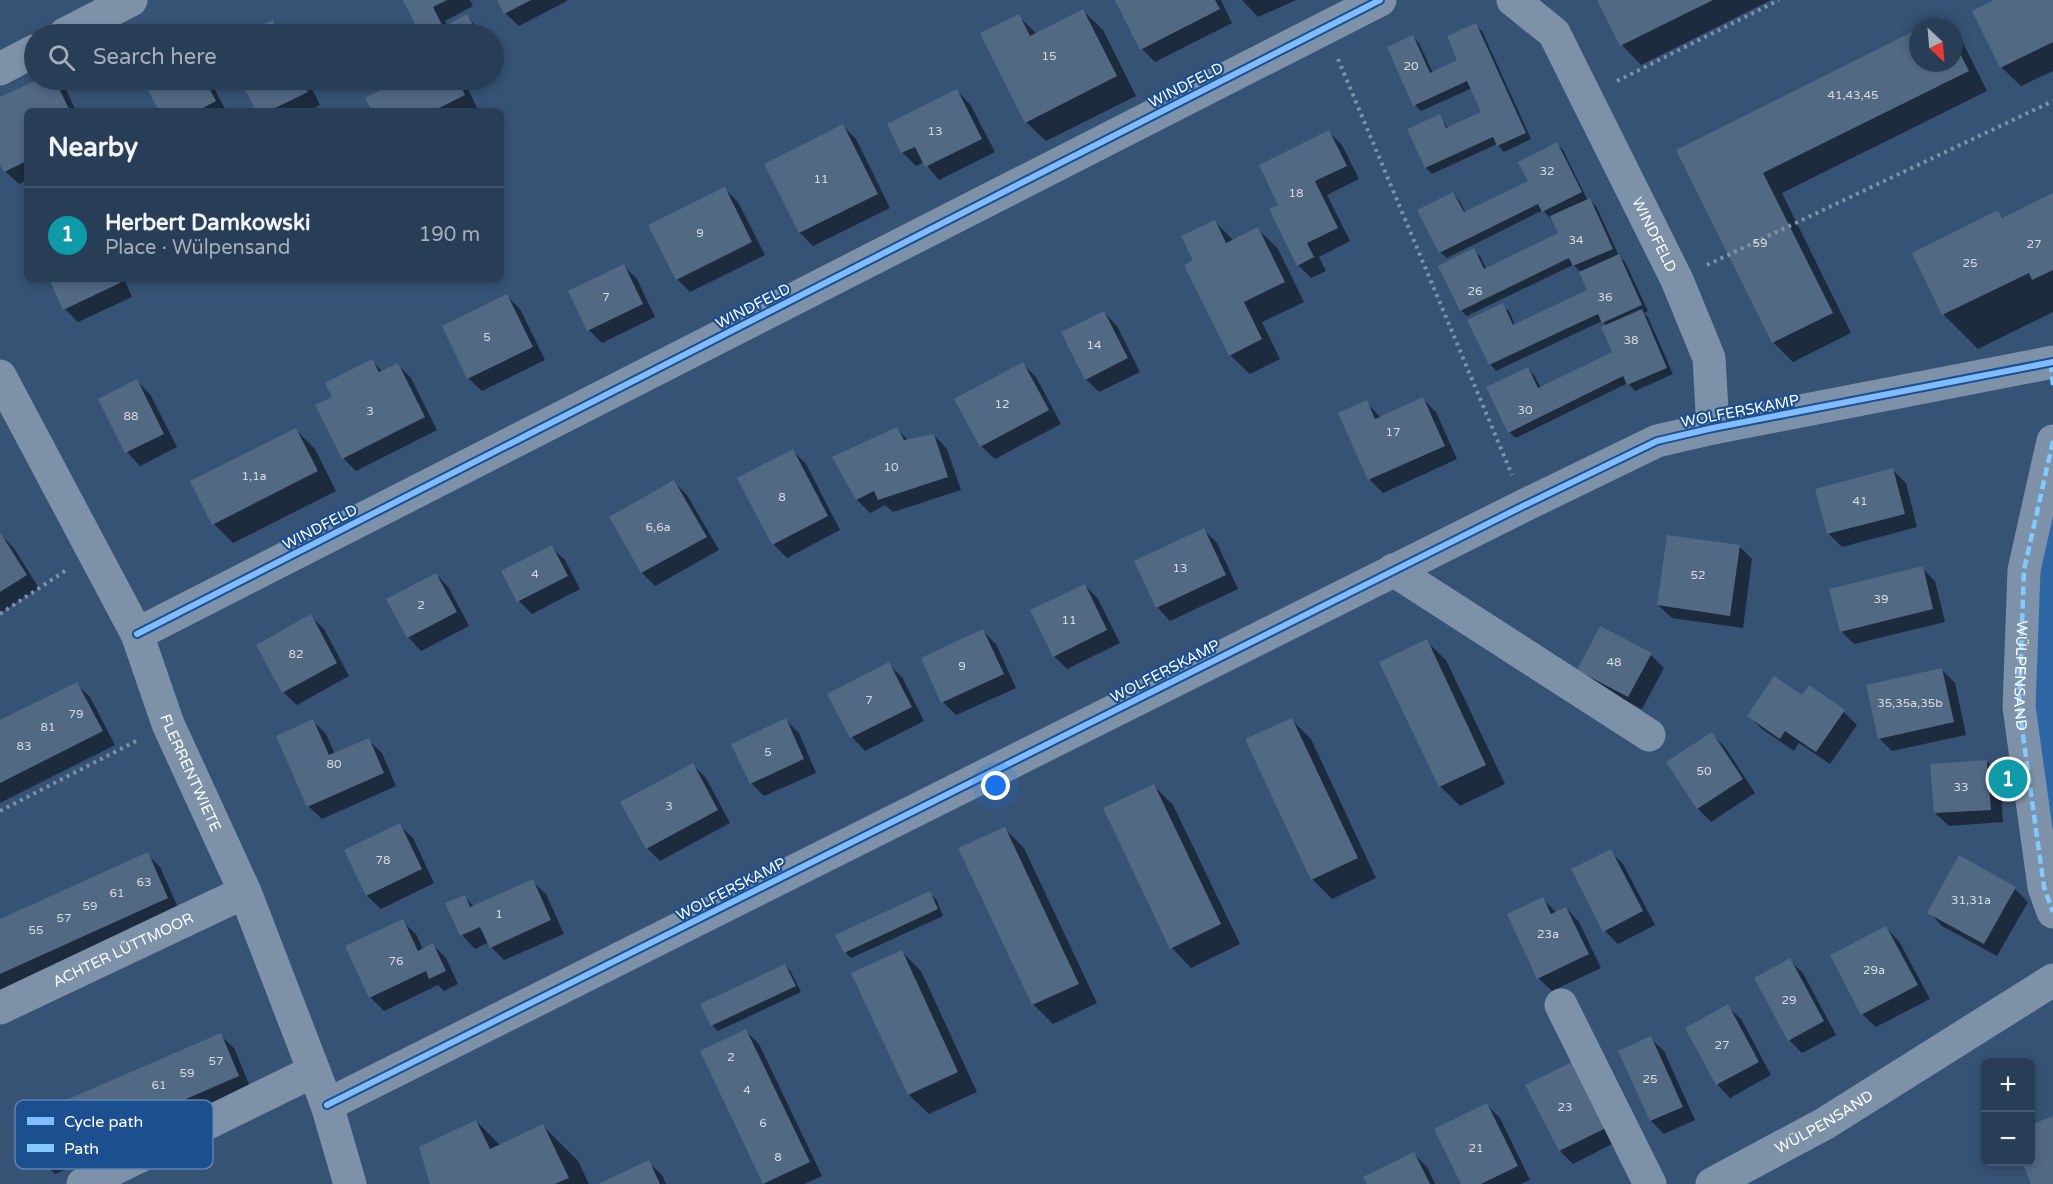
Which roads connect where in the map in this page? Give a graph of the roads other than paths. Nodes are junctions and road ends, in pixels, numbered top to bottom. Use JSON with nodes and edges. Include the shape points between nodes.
{"nodes":[{"id":1,"x":132,"y":0,"type":"edge"},
{"id":2,"x":1380,"y":0,"type":"edge"},
{"id":3,"x":1513,"y":0,"type":"edge"},
{"id":4,"x":85,"y":24,"type":"edge"},
{"id":5,"x":24,"y":56,"type":"edge"},
{"id":6,"x":0,"y":69,"type":"edge"},
{"id":7,"x":2052,"y":370,"type":"edge"},
{"id":8,"x":0,"y":376,"type":"edge"},
{"id":9,"x":1713,"y":428,"type":"junction"},
{"id":10,"x":2053,"y":441,"type":"edge"},
{"id":11,"x":1393,"y":570,"type":"junction"},
{"id":12,"x":137,"y":634,"type":"junction"},
{"id":13,"x":1649,"y":735,"type":"dead end"},
{"id":14,"x":245,"y":892,"type":"junction"},
{"id":15,"x":2053,"y":912,"type":"edge"},
{"id":16,"x":2053,"y":980,"type":"edge"},
{"id":17,"x":1561,"y":1005,"type":"dead end"},
{"id":18,"x":0,"y":1008,"type":"edge"},
{"id":19,"x":314,"y":1071,"type":"junction"},
{"id":20,"x":327,"y":1105,"type":"junction"},
{"id":21,"x":213,"y":1120,"type":"edge"},
{"id":22,"x":114,"y":1169,"type":"edge"},
{"id":23,"x":83,"y":1184,"type":"edge"},
{"id":24,"x":350,"y":1184,"type":"edge"},
{"id":25,"x":1650,"y":1184,"type":"edge"},
{"id":26,"x":1712,"y":1184,"type":"edge"}],
"edges":[{"from":1,"to":4,"type":"street"},
{"from":2,"to":12,"type":"street","name":"WINDFELD"},
{"from":3,"to":9,"type":"street","name":"WINDFELD","via":[[1554,33],[1677,280],[1709,358]]},
{"from":5,"to":6,"type":"street"},
{"from":7,"to":9,"type":"street","name":"WOLFERSKAMP"},
{"from":8,"to":12,"type":"street","name":"FLERRENTWIETE"},
{"from":9,"to":11,"type":"street","name":"WOLFERSKAMP","via":[[1657,441]]},
{"from":10,"to":15,"type":"street","name":"WÜLPENSAND","via":[[2024,570],[2019,707],[2044,887]]},
{"from":11,"to":13,"type":"street"},
{"from":11,"to":20,"type":"street","name":"WOLFERSKAMP"},
{"from":12,"to":14,"type":"street","name":"FLERRENTWIETE","via":[[168,724]]},
{"from":14,"to":18,"type":"street","name":"ACHTER LÜTTMOOR"},
{"from":14,"to":19,"type":"street","name":"FLERRENTWIETE"},
{"from":16,"to":26,"type":"street","name":"WÜLPENSAND","via":[[1824,1124]]},
{"from":17,"to":25,"type":"street"},
{"from":19,"to":20,"type":"street","name":"FLERRENTWIETE"},
{"from":19,"to":21,"type":"street"},
{"from":20,"to":24,"type":"street","name":"FLERRENTWIETE"},
{"from":22,"to":23,"type":"street"}]}
